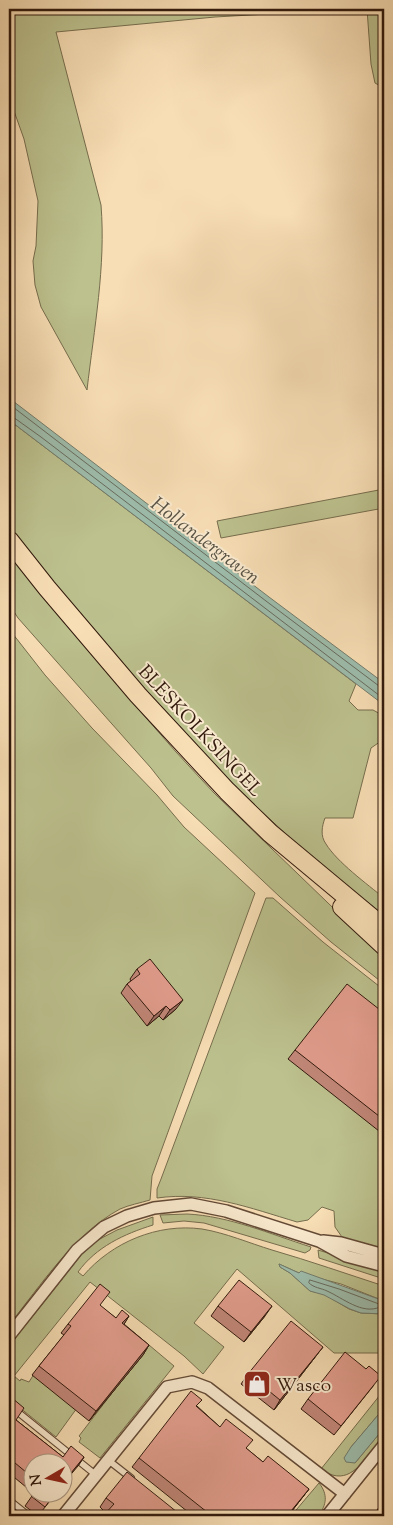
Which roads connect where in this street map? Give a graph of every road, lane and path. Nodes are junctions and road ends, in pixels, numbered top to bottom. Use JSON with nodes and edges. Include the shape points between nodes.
{"nodes":[{"id":1,"x":9,"y":540,"type":"edge"},
{"id":2,"x":270,"y":833,"type":"junction"},
{"id":3,"x":384,"y":928,"type":"edge"},
{"id":4,"x":384,"y":946,"type":"edge"},
{"id":5,"x":318,"y":1241,"type":"junction"},
{"id":6,"x":384,"y":1255,"type":"edge"},
{"id":7,"x":384,"y":1266,"type":"edge"},
{"id":8,"x":9,"y":1336,"type":"edge"},
{"id":9,"x":9,"y":1405,"type":"edge"},
{"id":10,"x":384,"y":1445,"type":"edge"},
{"id":11,"x":108,"y":1460,"type":"junction"},
{"id":12,"x":96,"y":1475,"type":"junction"},
{"id":13,"x":134,"y":1480,"type":"edge"},
{"id":14,"x":345,"y":1494,"type":"junction"},
{"id":15,"x":9,"y":1500,"type":"edge"},
{"id":16,"x":29,"y":1516,"type":"edge"},
{"id":17,"x":63,"y":1516,"type":"edge"},
{"id":18,"x":327,"y":1516,"type":"edge"}],
"edges":[{"from":1,"to":2,"type":"main road","name":"BLESKOLKSINGEL","via":[[138,695]]},
{"from":2,"to":3,"type":"main road","name":"BLESKOLKSINGEL"},
{"from":2,"to":4,"type":"main road"},
{"from":5,"to":6,"type":"street","via":[[341,1243]]},
{"from":5,"to":7,"type":"street","via":[[346,1256]]},
{"from":5,"to":8,"type":"street","via":[[195,1204],[154,1208],[127,1216],[104,1226],[77,1250]]},
{"from":9,"to":12,"type":"lane"},
{"from":10,"to":14,"type":"street"},
{"from":11,"to":12,"type":"street"},
{"from":11,"to":13,"type":"lane"},
{"from":11,"to":14,"type":"street","via":[[167,1387],[192,1382],[208,1388]]},
{"from":12,"to":17,"type":"street"},
{"from":14,"to":18,"type":"street"},
{"from":15,"to":16,"type":"lane"}]}
